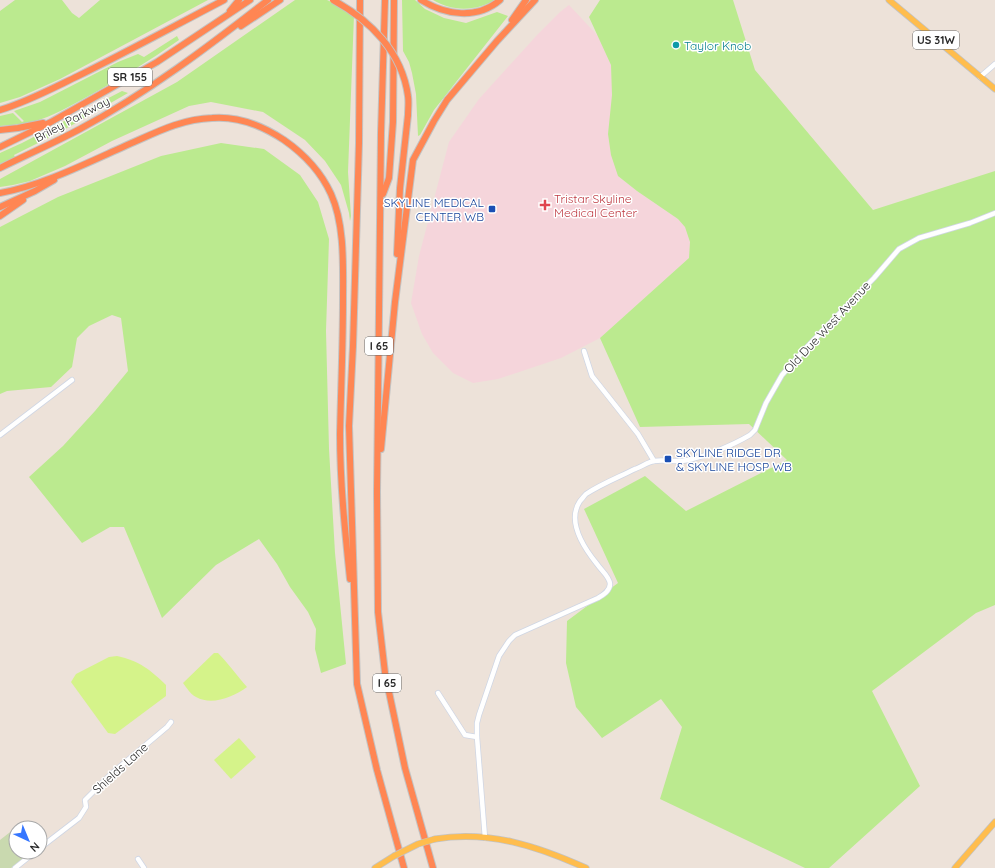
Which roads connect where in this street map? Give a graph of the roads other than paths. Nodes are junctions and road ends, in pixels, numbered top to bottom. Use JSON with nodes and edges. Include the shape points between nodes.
{"nodes":[{"id":1,"x":224,"y":0,"type":"edge"},
{"id":2,"x":239,"y":0,"type":"edge"},
{"id":3,"x":250,"y":0,"type":"edge"},
{"id":4,"x":268,"y":0,"type":"edge"},
{"id":5,"x":280,"y":0,"type":"edge"},
{"id":6,"x":332,"y":0,"type":"edge"},
{"id":7,"x":360,"y":0,"type":"edge"},
{"id":8,"x":385,"y":0,"type":"edge"},
{"id":9,"x":394,"y":0,"type":"edge"},
{"id":10,"x":421,"y":0,"type":"edge"},
{"id":11,"x":500,"y":0,"type":"edge"},
{"id":12,"x":526,"y":0,"type":"edge"},
{"id":13,"x":535,"y":0,"type":"edge"},
{"id":14,"x":889,"y":0,"type":"edge"},
{"id":15,"x":208,"y":29,"type":"junction"},
{"id":16,"x":497,"y":41,"type":"junction"},
{"id":17,"x":213,"y":43,"type":"junction"},
{"id":18,"x":995,"y":64,"type":"edge"},
{"id":19,"x":980,"y":76,"type":"junction"},
{"id":20,"x":995,"y":89,"type":"edge"},
{"id":21,"x":0,"y":110,"type":"edge"},
{"id":22,"x":51,"y":122,"type":"junction"},
{"id":23,"x":0,"y":130,"type":"edge"},
{"id":24,"x":79,"y":130,"type":"junction"},
{"id":25,"x":0,"y":147,"type":"edge"},
{"id":26,"x":76,"y":167,"type":"junction"},
{"id":27,"x":0,"y":168,"type":"edge"},
{"id":28,"x":0,"y":171,"type":"edge"},
{"id":29,"x":35,"y":191,"type":"junction"},
{"id":30,"x":0,"y":193,"type":"edge"},
{"id":31,"x":381,"y":199,"type":"junction"},
{"id":32,"x":0,"y":207,"type":"edge"},
{"id":33,"x":995,"y":213,"type":"edge"},
{"id":34,"x":0,"y":216,"type":"edge"},
{"id":35,"x":395,"y":302,"type":"junction"},
{"id":36,"x":584,"y":352,"type":"dead end"},
{"id":37,"x":72,"y":380,"type":"dead end"},
{"id":38,"x":0,"y":435,"type":"edge"},
{"id":39,"x":654,"y":461,"type":"junction"},
{"id":40,"x":377,"y":492,"type":"junction"},
{"id":41,"x":355,"y":636,"type":"junction"},
{"id":42,"x":438,"y":694,"type":"dead end"},
{"id":43,"x":171,"y":722,"type":"dead end"},
{"id":44,"x":477,"y":737,"type":"junction"},
{"id":45,"x":995,"y":822,"type":"edge"},
{"id":46,"x":485,"y":838,"type":"junction"},
{"id":47,"x":48,"y":842,"type":"edge"},
{"id":48,"x":24,"y":860,"type":"edge"},
{"id":49,"x":138,"y":860,"type":"dead end"},
{"id":50,"x":14,"y":868,"type":"edge"},
{"id":51,"x":144,"y":868,"type":"edge"},
{"id":52,"x":375,"y":868,"type":"edge"},
{"id":53,"x":404,"y":868,"type":"edge"},
{"id":54,"x":433,"y":868,"type":"edge"},
{"id":55,"x":586,"y":868,"type":"edge"},
{"id":56,"x":955,"y":868,"type":"edge"}],
"edges":[{"from":1,"to":21,"type":"highway","via":[[43,93]]},
{"from":2,"to":15,"type":"highway"},
{"from":3,"to":15,"type":"highway","name":"Briley Parkway","number":"SR 155"},
{"from":4,"to":17,"type":"highway","name":"Briley Parkway","number":"SR 155"},
{"from":5,"to":17,"type":"highway","via":[[223,39]]},
{"from":6,"to":35,"type":"highway","bridge":true,"via":[[349,9],[380,36],[398,62],[409,97],[400,188]]},
{"from":7,"to":41,"type":"highway","number":"I 65","via":[[359,143],[349,426]]},
{"from":8,"to":31,"type":"highway","number":"I 65"},
{"from":9,"to":31,"type":"highway","via":[[393,122],[389,178]]},
{"from":10,"to":11,"type":"highway","via":[[444,10],[465,14],[494,6]]},
{"from":12,"to":16,"type":"highway"},
{"from":13,"to":16,"type":"highway"},
{"from":14,"to":19,"type":"main road","number":"US 31W"},
{"from":15,"to":22,"type":"highway","name":"Briley Parkway","number":"SR 155","via":[[157,62]]},
{"from":16,"to":35,"type":"highway","via":[[447,100],[413,160]]},
{"from":17,"to":24,"type":"highway","name":"Briley Parkway","number":"SR 155","via":[[155,84]]},
{"from":18,"to":19,"type":"street"},
{"from":19,"to":20,"type":"main road","number":"US 31W"},
{"from":22,"to":23,"type":"highway"},
{"from":22,"to":25,"type":"highway","name":"Briley Parkway","number":"SR 155"},
{"from":24,"to":27,"type":"highway","name":"Briley Parkway","number":"SR 155"},
{"from":24,"to":28,"type":"highway"},
{"from":26,"to":29,"type":"highway"},
{"from":26,"to":30,"type":"highway","via":[[16,190]]},
{"from":26,"to":41,"type":"highway","via":[[166,128],[197,119],[214,118],[248,122],[277,136],[302,154],[324,181],[336,208],[340,232],[343,284],[340,458]]},
{"from":29,"to":32,"type":"highway"},
{"from":29,"to":34,"type":"highway"},
{"from":31,"to":40,"type":"highway","number":"I 65"},
{"from":33,"to":39,"type":"street","name":"Old Due West Avenue","via":[[919,238],[899,249],[786,370],[750,435],[686,461]]},
{"from":35,"to":40,"type":"highway"},
{"from":36,"to":39,"type":"street","via":[[592,376],[638,434]]},
{"from":37,"to":38,"type":"street"},
{"from":39,"to":44,"type":"street","name":"Old Due West Avenue","via":[[584,495],[575,522],[577,530],[585,548],[608,577],[608,589],[598,598],[515,635],[508,641],[479,715]]},
{"from":40,"to":54,"type":"highway","number":"I 65","via":[[378,612],[385,673],[405,768]]},
{"from":41,"to":53,"type":"highway","number":"I 65","via":[[357,684]]},
{"from":42,"to":44,"type":"street","via":[[466,735]]},
{"from":43,"to":47,"type":"street","name":"Shields Lane","via":[[85,800],[86,807],[79,818]]},
{"from":44,"to":46,"type":"street","name":"Old Due West Avenue"},
{"from":45,"to":56,"type":"main road"},
{"from":46,"to":52,"type":"main road","bridge":true,"via":[[464,836],[435,839],[418,844]]},
{"from":46,"to":55,"type":"main road","via":[[528,845]]},
{"from":48,"to":50,"type":"street"},
{"from":49,"to":51,"type":"street"}]}
